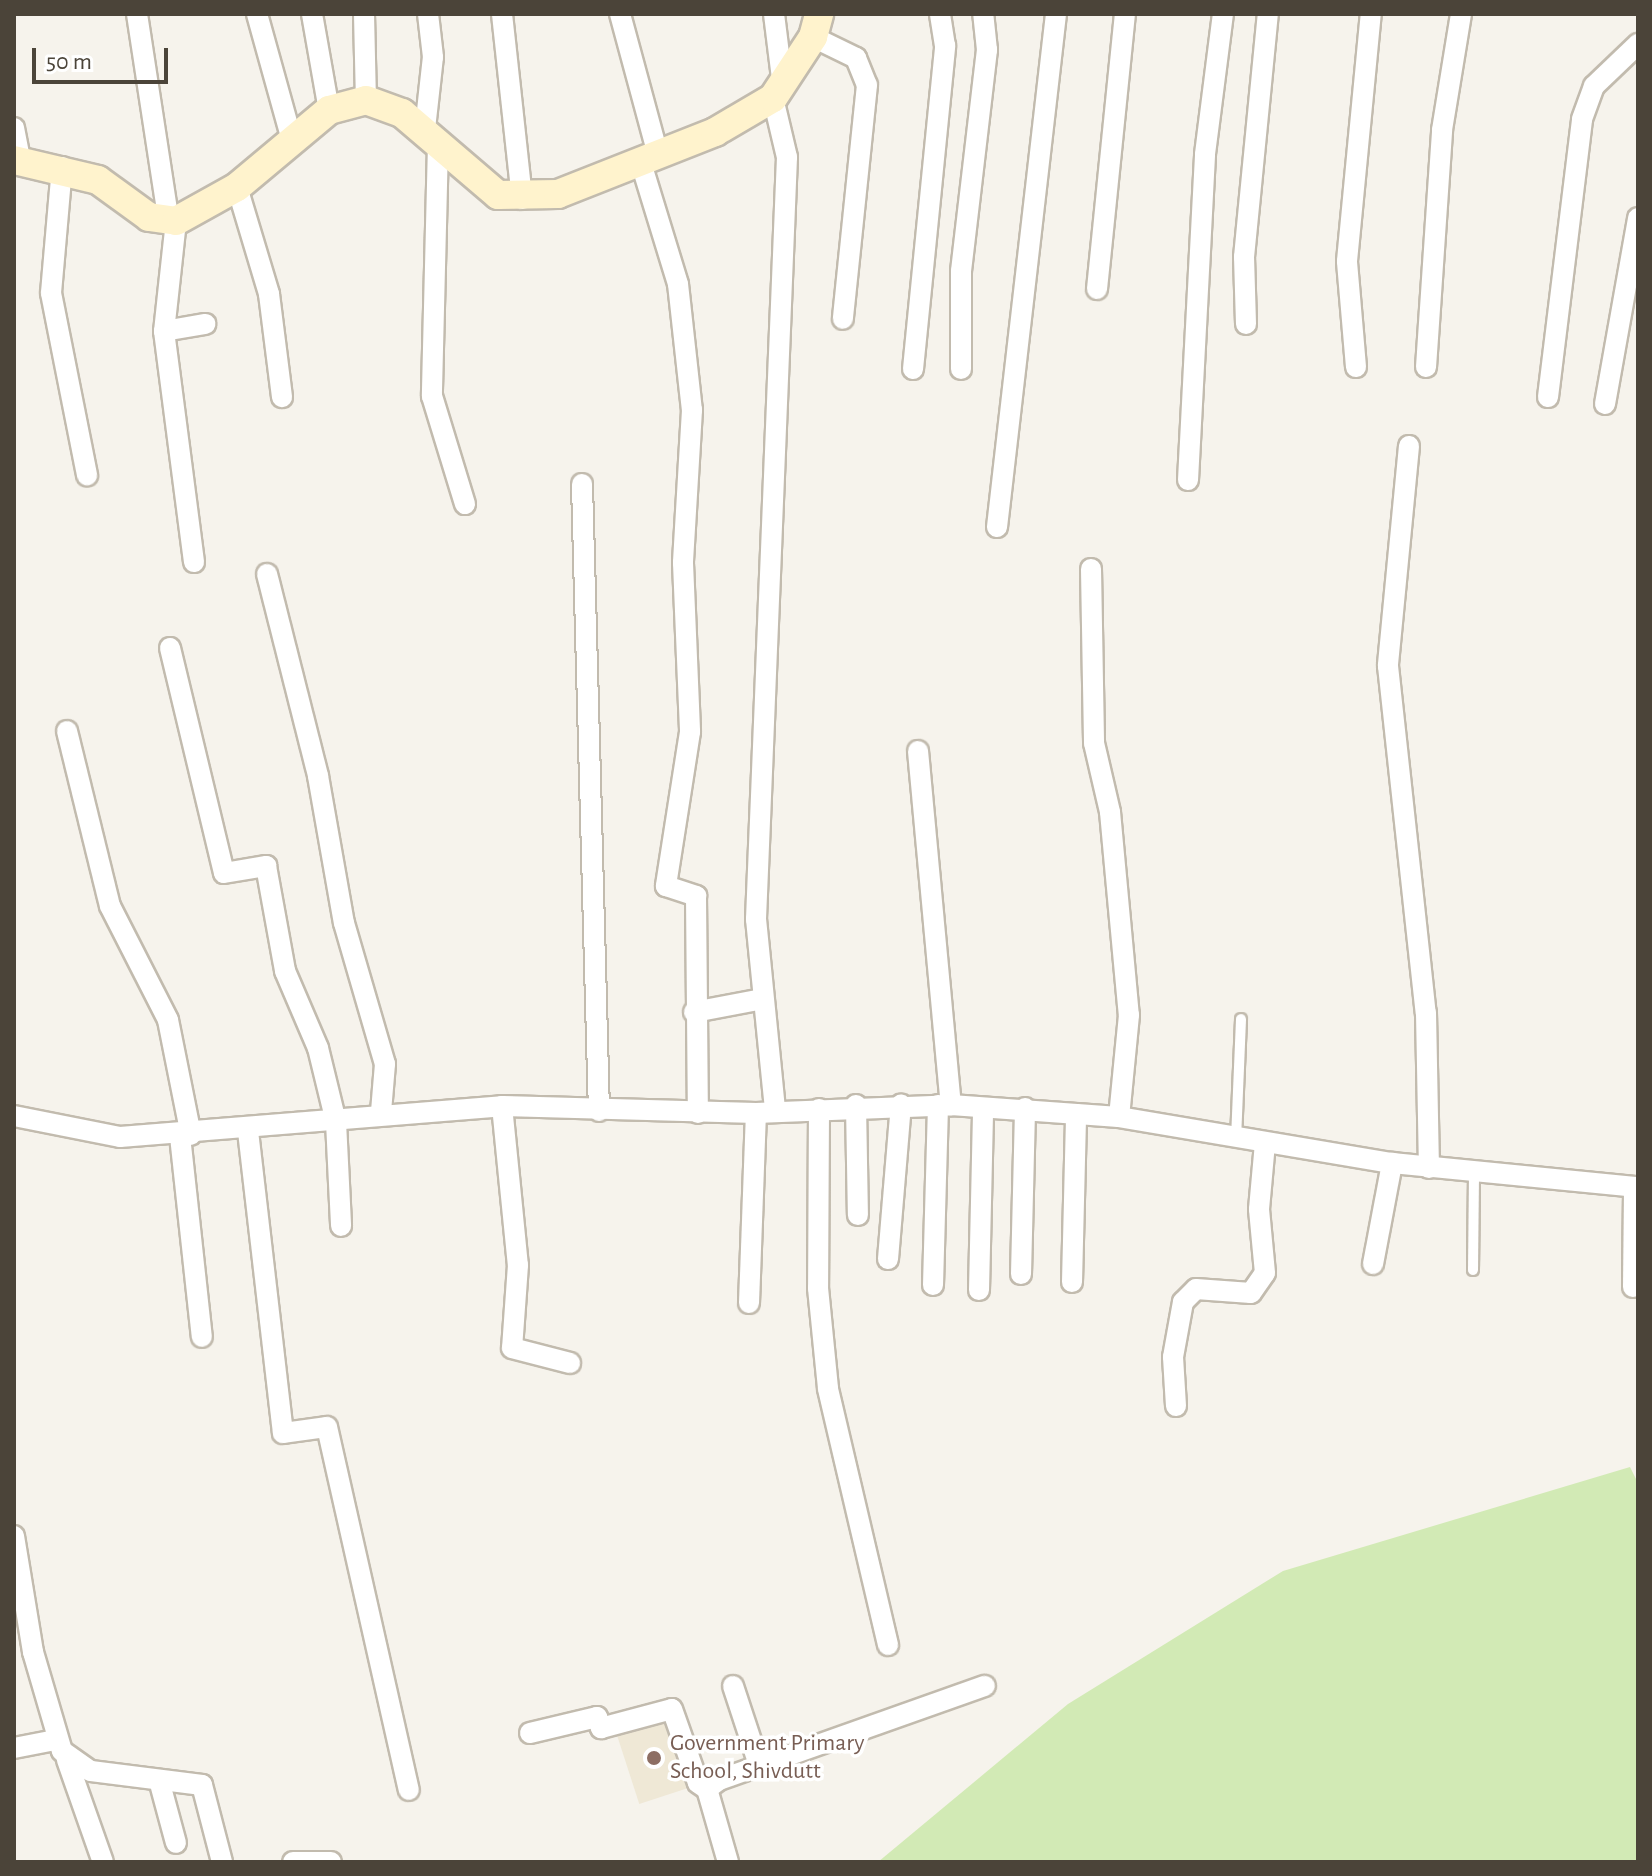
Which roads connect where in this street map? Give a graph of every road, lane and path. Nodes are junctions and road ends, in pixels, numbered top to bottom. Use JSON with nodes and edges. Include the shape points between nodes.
{"nodes":[{"id":1,"x":137,"y":14,"type":"edge"},
{"id":2,"x":257,"y":14,"type":"edge"},
{"id":3,"x":312,"y":14,"type":"edge"},
{"id":4,"x":364,"y":14,"type":"edge"},
{"id":5,"x":428,"y":14,"type":"edge"},
{"id":6,"x":502,"y":14,"type":"edge"},
{"id":7,"x":620,"y":14,"type":"edge"},
{"id":8,"x":774,"y":14,"type":"edge"},
{"id":9,"x":940,"y":14,"type":"edge"},
{"id":10,"x":983,"y":14,"type":"edge"},
{"id":11,"x":1056,"y":14,"type":"edge"},
{"id":12,"x":1125,"y":14,"type":"edge"},
{"id":13,"x":1223,"y":14,"type":"edge"},
{"id":14,"x":1268,"y":14,"type":"edge"},
{"id":15,"x":1371,"y":14,"type":"edge"},
{"id":16,"x":1461,"y":14,"type":"edge"},
{"id":17,"x":816,"y":26,"type":"edge"},
{"id":18,"x":1638,"y":44,"type":"edge"},
{"id":19,"x":778,"y":92,"type":"junction"},
{"id":20,"x":366,"y":100,"type":"junction"},
{"id":21,"x":329,"y":110,"type":"junction"},
{"id":22,"x":14,"y":128,"type":"edge"},
{"id":23,"x":291,"y":137,"type":"junction"},
{"id":24,"x":432,"y":137,"type":"junction"},
{"id":25,"x":650,"y":159,"type":"junction"},
{"id":26,"x":17,"y":160,"type":"edge"},
{"id":27,"x":62,"y":167,"type":"junction"},
{"id":28,"x":237,"y":187,"type":"junction"},
{"id":29,"x":522,"y":199,"type":"junction"},
{"id":30,"x":1638,"y":218,"type":"edge"},
{"id":31,"x":172,"y":221,"type":"junction"},
{"id":32,"x":1097,"y":289,"type":"dead end"},
{"id":33,"x":843,"y":319,"type":"dead end"},
{"id":34,"x":205,"y":324,"type":"dead end"},
{"id":35,"x":1246,"y":324,"type":"dead end"},
{"id":36,"x":164,"y":331,"type":"junction"},
{"id":37,"x":1356,"y":367,"type":"dead end"},
{"id":38,"x":1426,"y":367,"type":"dead end"},
{"id":39,"x":913,"y":369,"type":"dead end"},
{"id":40,"x":961,"y":369,"type":"dead end"},
{"id":41,"x":282,"y":397,"type":"dead end"},
{"id":42,"x":1548,"y":397,"type":"dead end"},
{"id":43,"x":1605,"y":404,"type":"dead end"},
{"id":44,"x":1409,"y":446,"type":"dead end"},
{"id":45,"x":87,"y":475,"type":"dead end"},
{"id":46,"x":1188,"y":480,"type":"dead end"},
{"id":47,"x":582,"y":484,"type":"dead end"},
{"id":48,"x":465,"y":504,"type":"dead end"},
{"id":49,"x":997,"y":527,"type":"dead end"},
{"id":50,"x":194,"y":562,"type":"dead end"},
{"id":51,"x":1091,"y":569,"type":"dead end"},
{"id":52,"x":267,"y":574,"type":"dead end"},
{"id":53,"x":170,"y":648,"type":"dead end"},
{"id":54,"x":67,"y":731,"type":"dead end"},
{"id":55,"x":918,"y":751,"type":"dead end"},
{"id":56,"x":763,"y":999,"type":"junction"},
{"id":57,"x":694,"y":1012,"type":"junction"},
{"id":58,"x":1241,"y":1019,"type":"dead end"},
{"id":59,"x":856,"y":1105,"type":"junction"},
{"id":60,"x":901,"y":1105,"type":"junction"},
{"id":61,"x":944,"y":1105,"type":"junction"},
{"id":62,"x":502,"y":1106,"type":"junction"},
{"id":63,"x":1025,"y":1108,"type":"junction"},
{"id":64,"x":819,"y":1109,"type":"junction"},
{"id":65,"x":983,"y":1109,"type":"junction"},
{"id":66,"x":599,"y":1111,"type":"junction"},
{"id":67,"x":381,"y":1112,"type":"junction"},
{"id":68,"x":766,"y":1112,"type":"junction"},
{"id":69,"x":698,"y":1113,"type":"junction"},
{"id":70,"x":1076,"y":1114,"type":"junction"},
{"id":71,"x":14,"y":1116,"type":"edge"},
{"id":72,"x":1119,"y":1117,"type":"junction"},
{"id":73,"x":336,"y":1122,"type":"junction"},
{"id":74,"x":248,"y":1131,"type":"junction"},
{"id":75,"x":185,"y":1135,"type":"junction"},
{"id":76,"x":1236,"y":1139,"type":"junction"},
{"id":77,"x":1265,"y":1143,"type":"junction"},
{"id":78,"x":1392,"y":1163,"type":"junction"},
{"id":79,"x":1429,"y":1168,"type":"junction"},
{"id":80,"x":1474,"y":1173,"type":"junction"},
{"id":81,"x":1636,"y":1187,"type":"edge"},
{"id":82,"x":858,"y":1215,"type":"dead end"},
{"id":83,"x":341,"y":1226,"type":"dead end"},
{"id":84,"x":888,"y":1259,"type":"dead end"},
{"id":85,"x":1373,"y":1264,"type":"dead end"},
{"id":86,"x":1473,"y":1270,"type":"dead end"},
{"id":87,"x":1021,"y":1274,"type":"dead end"},
{"id":88,"x":1072,"y":1282,"type":"dead end"},
{"id":89,"x":933,"y":1285,"type":"dead end"},
{"id":90,"x":1633,"y":1287,"type":"dead end"},
{"id":91,"x":979,"y":1290,"type":"dead end"},
{"id":92,"x":749,"y":1303,"type":"dead end"},
{"id":93,"x":202,"y":1337,"type":"dead end"},
{"id":94,"x":570,"y":1363,"type":"dead end"},
{"id":95,"x":1176,"y":1406,"type":"dead end"},
{"id":96,"x":14,"y":1536,"type":"edge"},
{"id":97,"x":17,"y":1572,"type":"edge"},
{"id":98,"x":888,"y":1645,"type":"dead end"},
{"id":99,"x":24,"y":1654,"type":"edge"},
{"id":100,"x":733,"y":1686,"type":"dead end"},
{"id":101,"x":985,"y":1686,"type":"dead end"},
{"id":102,"x":530,"y":1733,"type":"dead end"},
{"id":103,"x":55,"y":1740,"type":"junction"},
{"id":104,"x":14,"y":1748,"type":"edge"},
{"id":105,"x":67,"y":1760,"type":"junction"},
{"id":106,"x":760,"y":1768,"type":"junction"},
{"id":107,"x":159,"y":1780,"type":"junction"},
{"id":108,"x":707,"y":1789,"type":"junction"},
{"id":109,"x":409,"y":1790,"type":"dead end"},
{"id":110,"x":176,"y":1843,"type":"dead end"},
{"id":111,"x":103,"y":1862,"type":"edge"},
{"id":112,"x":222,"y":1862,"type":"edge"},
{"id":113,"x":293,"y":1862,"type":"edge"},
{"id":114,"x":331,"y":1862,"type":"edge"},
{"id":115,"x":728,"y":1862,"type":"edge"}],
"edges":[{"from":1,"to":31,"type":"street"},
{"from":2,"to":23,"type":"street"},
{"from":3,"to":21,"type":"street"},
{"from":4,"to":20,"type":"street"},
{"from":5,"to":24,"type":"street"},
{"from":6,"to":29,"type":"street"},
{"from":7,"to":25,"type":"street"},
{"from":8,"to":19,"type":"street"},
{"from":9,"to":39,"type":"street","via":[[945,46]]},
{"from":10,"to":40,"type":"street","via":[[984,79],[961,271]]},
{"from":11,"to":49,"type":"street"},
{"from":12,"to":32,"type":"street"},
{"from":13,"to":46,"type":"street","via":[[1205,154]]},
{"from":14,"to":35,"type":"street","via":[[1244,257]]},
{"from":15,"to":37,"type":"street","via":[[1347,261]]},
{"from":16,"to":38,"type":"street","via":[[1443,120]]},
{"from":17,"to":19,"type":"main road"},
{"from":17,"to":33,"type":"street","via":[[856,58],[867,85]]},
{"from":18,"to":42,"type":"street","via":[[1594,86],[1582,119]]},
{"from":19,"to":25,"type":"main road"},
{"from":19,"to":56,"type":"street","via":[[787,157],[761,712],[756,919]]},
{"from":20,"to":21,"type":"main road"},
{"from":20,"to":24,"type":"main road"},
{"from":21,"to":23,"type":"main road"},
{"from":22,"to":26,"type":"street"},
{"from":23,"to":28,"type":"main road"},
{"from":24,"to":29,"type":"main road","via":[[498,195]]},
{"from":24,"to":48,"type":"street","via":[[432,396]]},
{"from":25,"to":29,"type":"main road","via":[[558,194]]},
{"from":25,"to":57,"type":"street","via":[[678,284],[692,410],[683,563],[690,732],[666,886],[696,896]]},
{"from":26,"to":27,"type":"main road"},
{"from":27,"to":31,"type":"main road"},
{"from":27,"to":45,"type":"street","via":[[51,293]]},
{"from":28,"to":31,"type":"main road"},
{"from":28,"to":41,"type":"street","via":[[269,294]]},
{"from":30,"to":43,"type":"street"},
{"from":31,"to":36,"type":"street"},
{"from":34,"to":36,"type":"street"},
{"from":36,"to":50,"type":"street"},
{"from":44,"to":79,"type":"street","via":[[1388,666],[1426,1013]]},
{"from":47,"to":66,"type":"street"},
{"from":51,"to":72,"type":"street","via":[[1093,734],[1110,812],[1129,1015]]},
{"from":52,"to":67,"type":"street","via":[[318,776],[344,923],[385,1064]]},
{"from":53,"to":73,"type":"street","via":[[224,873],[266,866],[285,971],[318,1048]]},
{"from":54,"to":75,"type":"street","via":[[110,906],[168,1020]]},
{"from":55,"to":61,"type":"street"},
{"from":56,"to":57,"type":"street"},
{"from":56,"to":68,"type":"street"},
{"from":57,"to":69,"type":"street"},
{"from":58,"to":76,"type":"lane"},
{"from":59,"to":60,"type":"street"},
{"from":59,"to":64,"type":"street"},
{"from":59,"to":82,"type":"street"},
{"from":60,"to":61,"type":"street"},
{"from":60,"to":84,"type":"street"},
{"from":61,"to":65,"type":"street"},
{"from":61,"to":89,"type":"street"},
{"from":62,"to":66,"type":"street"},
{"from":62,"to":67,"type":"street"},
{"from":62,"to":94,"type":"street","via":[[518,1265],[512,1348]]},
{"from":63,"to":65,"type":"street"},
{"from":63,"to":70,"type":"street"},
{"from":63,"to":87,"type":"street"},
{"from":64,"to":68,"type":"street"},
{"from":64,"to":98,"type":"street","via":[[818,1288],[828,1389]]},
{"from":65,"to":91,"type":"street"},
{"from":66,"to":69,"type":"street"},
{"from":67,"to":73,"type":"street"},
{"from":68,"to":69,"type":"street"},
{"from":68,"to":92,"type":"street"},
{"from":70,"to":72,"type":"street"},
{"from":70,"to":88,"type":"street"},
{"from":71,"to":75,"type":"street","via":[[120,1137]]},
{"from":72,"to":76,"type":"street"},
{"from":73,"to":74,"type":"street"},
{"from":73,"to":83,"type":"street"},
{"from":74,"to":75,"type":"street"},
{"from":74,"to":109,"type":"street","via":[[283,1433],[327,1427]]},
{"from":75,"to":93,"type":"street"},
{"from":76,"to":77,"type":"street"},
{"from":77,"to":78,"type":"street"},
{"from":77,"to":95,"type":"street","via":[[1259,1209],[1265,1273],[1251,1293],[1196,1289],[1183,1302],[1173,1357]]},
{"from":78,"to":79,"type":"street"},
{"from":78,"to":85,"type":"street"},
{"from":79,"to":80,"type":"street"},
{"from":80,"to":81,"type":"street"},
{"from":80,"to":86,"type":"lane"},
{"from":81,"to":90,"type":"street"},
{"from":96,"to":97,"type":"street"},
{"from":97,"to":99,"type":"street"},
{"from":99,"to":103,"type":"street"},
{"from":100,"to":106,"type":"street"},
{"from":101,"to":106,"type":"street"},
{"from":102,"to":108,"type":"street","via":[[597,1717],[601,1728],[672,1709],[698,1783]]},
{"from":103,"to":104,"type":"street"},
{"from":103,"to":105,"type":"street"},
{"from":105,"to":107,"type":"street","via":[[91,1771]]},
{"from":105,"to":111,"type":"street"},
{"from":106,"to":108,"type":"street"},
{"from":107,"to":110,"type":"street"},
{"from":107,"to":112,"type":"street","via":[[202,1785]]},
{"from":108,"to":115,"type":"street"},
{"from":113,"to":114,"type":"street"}]}
